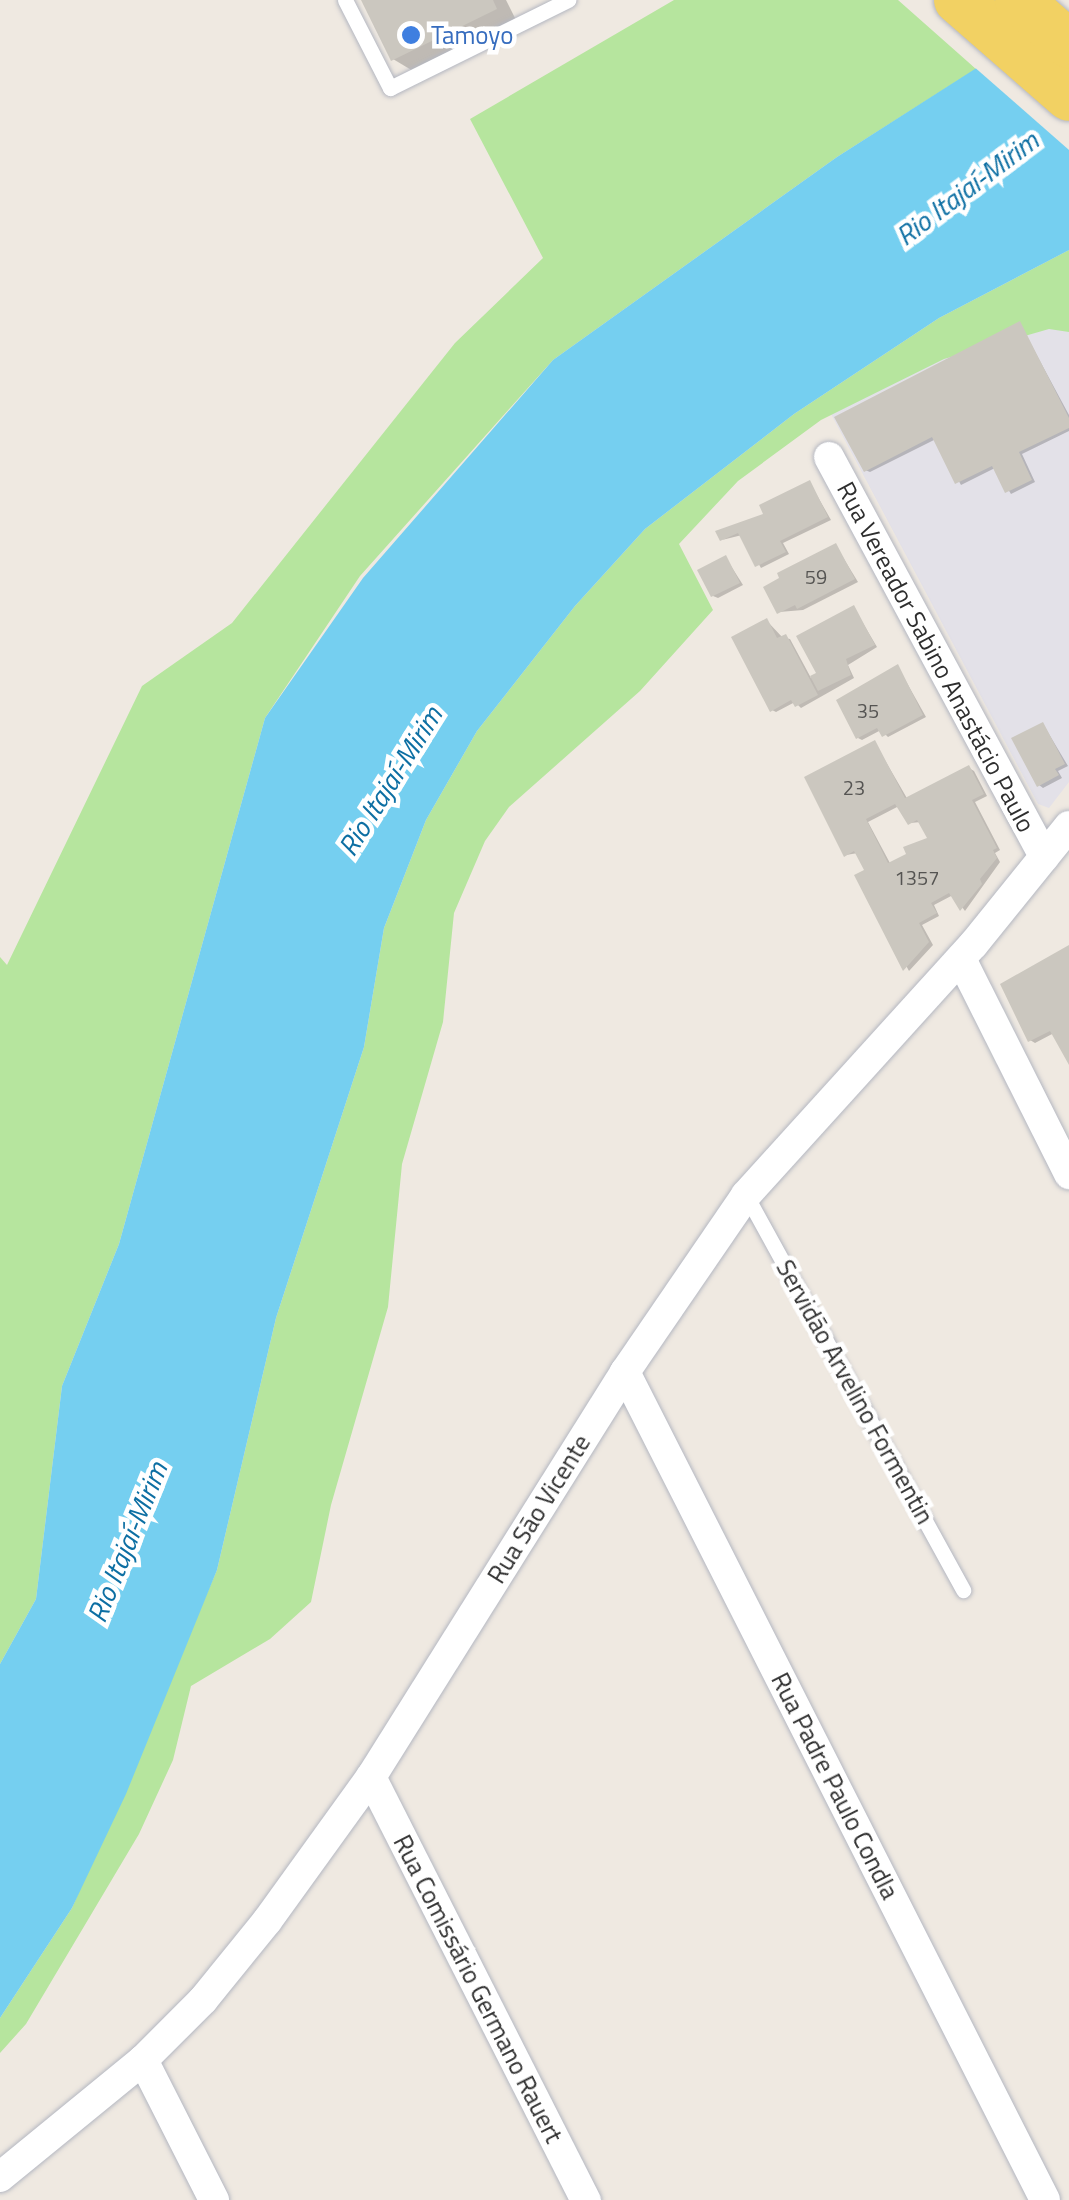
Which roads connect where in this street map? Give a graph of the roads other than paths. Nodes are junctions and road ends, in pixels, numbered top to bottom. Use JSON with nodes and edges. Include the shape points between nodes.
{"nodes":[{"id":1,"x":345,"y":0,"type":"edge"},
{"id":2,"x":568,"y":0,"type":"edge"},
{"id":3,"x":958,"y":0,"type":"edge"},
{"id":4,"x":1019,"y":0,"type":"edge"},
{"id":5,"x":1069,"y":44,"type":"edge"},
{"id":6,"x":1069,"y":98,"type":"edge"},
{"id":7,"x":829,"y":458,"type":"dead end"},
{"id":8,"x":1069,"y":826,"type":"edge"},
{"id":9,"x":1044,"y":857,"type":"junction"},
{"id":10,"x":960,"y":959,"type":"junction"},
{"id":11,"x":1069,"y":1174,"type":"edge"},
{"id":12,"x":746,"y":1195,"type":"junction"},
{"id":13,"x":625,"y":1372,"type":"junction"},
{"id":14,"x":963,"y":1590,"type":"dead end"},
{"id":15,"x":371,"y":1777,"type":"junction"},
{"id":16,"x":144,"y":2060,"type":"junction"},
{"id":17,"x":0,"y":2177,"type":"edge"},
{"id":18,"x":214,"y":2200,"type":"edge"},
{"id":19,"x":586,"y":2200,"type":"edge"},
{"id":20,"x":1044,"y":2200,"type":"edge"}],
"edges":[{"from":1,"to":2,"type":"lane","via":[[390,88]]},
{"from":3,"to":6,"type":"main road"},
{"from":4,"to":5,"type":"main road"},
{"from":7,"to":9,"type":"street","name":"Rua Vereador Sabino Anastácio Paulo"},
{"from":8,"to":9,"type":"street","name":"Rua São Vicente"},
{"from":9,"to":10,"type":"street","name":"Rua São Vicente"},
{"from":10,"to":11,"type":"street"},
{"from":10,"to":12,"type":"street","name":"Rua São Vicente"},
{"from":12,"to":13,"type":"street","name":"Rua São Vicente"},
{"from":12,"to":14,"type":"lane","name":"Servidão Arvelino Formentin"},
{"from":13,"to":15,"type":"street","name":"Rua São Vicente"},
{"from":13,"to":20,"type":"street","name":"Rua Padre Paulo Condla"},
{"from":15,"to":16,"type":"street","name":"Rua São Vicente","via":[[268,1922]]},
{"from":15,"to":19,"type":"street","name":"Rua Comissário Germano Rauert"},
{"from":16,"to":17,"type":"street","name":"Rua São Vicente"},
{"from":16,"to":18,"type":"street"}]}
